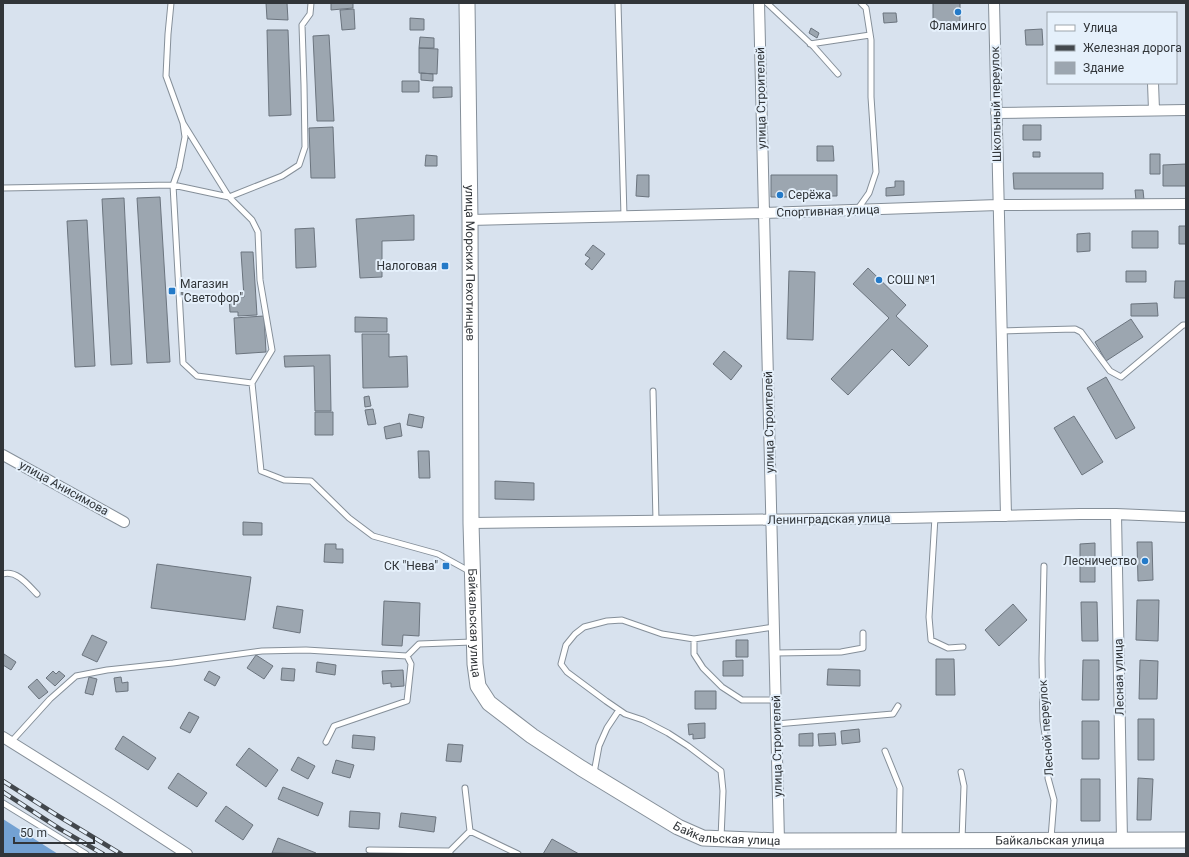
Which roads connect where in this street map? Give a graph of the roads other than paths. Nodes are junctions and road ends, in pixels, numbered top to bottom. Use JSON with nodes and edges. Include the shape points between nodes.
{"nodes":[{"id":1,"x":171,"y":3,"type":"edge"},
{"id":2,"x":311,"y":3,"type":"edge"},
{"id":3,"x":467,"y":3,"type":"edge"},
{"id":4,"x":618,"y":3,"type":"edge"},
{"id":5,"x":759,"y":3,"type":"edge"},
{"id":6,"x":767,"y":3,"type":"edge"},
{"id":7,"x":861,"y":3,"type":"edge"},
{"id":8,"x":994,"y":3,"type":"edge"},
{"id":9,"x":870,"y":35,"type":"junction"},
{"id":10,"x":810,"y":44,"type":"junction"},
{"id":11,"x":838,"y":74,"type":"dead end"},
{"id":12,"x":1153,"y":84,"type":"edge"},
{"id":13,"x":1154,"y":110,"type":"junction"},
{"id":14,"x":1186,"y":110,"type":"edge"},
{"id":15,"x":996,"y":113,"type":"junction"},
{"id":16,"x":183,"y":123,"type":"junction"},
{"id":17,"x":173,"y":185,"type":"junction"},
{"id":18,"x":3,"y":188,"type":"edge"},
{"id":19,"x":229,"y":197,"type":"junction"},
{"id":20,"x":1186,"y":204,"type":"edge"},
{"id":21,"x":998,"y":205,"type":"junction"},
{"id":22,"x":857,"y":210,"type":"junction"},
{"id":23,"x":764,"y":213,"type":"junction"},
{"id":24,"x":624,"y":216,"type":"junction"},
{"id":25,"x":470,"y":220,"type":"junction"},
{"id":26,"x":1186,"y":325,"type":"edge"},
{"id":27,"x":1001,"y":331,"type":"junction"},
{"id":28,"x":252,"y":383,"type":"junction"},
{"id":29,"x":653,"y":391,"type":"dead end"},
{"id":30,"x":3,"y":455,"type":"edge"},
{"id":31,"x":1116,"y":514,"type":"junction"},
{"id":32,"x":1006,"y":516,"type":"junction"},
{"id":33,"x":1186,"y":517,"type":"edge"},
{"id":34,"x":935,"y":518,"type":"junction"},
{"id":35,"x":771,"y":519,"type":"junction"},
{"id":36,"x":656,"y":521,"type":"junction"},
{"id":37,"x":124,"y":522,"type":"dead end"},
{"id":38,"x":472,"y":523,"type":"junction"},
{"id":39,"x":1044,"y":566,"type":"dead end"},
{"id":40,"x":473,"y":573,"type":"junction"},
{"id":41,"x":3,"y":574,"type":"edge"},
{"id":42,"x":37,"y":594,"type":"dead end"},
{"id":43,"x":774,"y":627,"type":"junction"},
{"id":44,"x":863,"y":633,"type":"dead end"},
{"id":45,"x":694,"y":639,"type":"junction"},
{"id":46,"x":474,"y":642,"type":"junction"},
{"id":47,"x":963,"y":647,"type":"dead end"},
{"id":48,"x":774,"y":653,"type":"junction"},
{"id":49,"x":407,"y":656,"type":"junction"},
{"id":50,"x":776,"y":700,"type":"junction"},
{"id":51,"x":898,"y":706,"type":"dead end"},
{"id":52,"x":619,"y":710,"type":"junction"},
{"id":53,"x":776,"y":724,"type":"junction"},
{"id":54,"x":7,"y":740,"type":"edge"},
{"id":55,"x":326,"y":742,"type":"dead end"},
{"id":56,"x":885,"y":751,"type":"dead end"},
{"id":57,"x":961,"y":772,"type":"dead end"},
{"id":58,"x":593,"y":775,"type":"junction"},
{"id":59,"x":465,"y":788,"type":"dead end"},
{"id":60,"x":3,"y":802,"type":"edge"},
{"id":61,"x":470,"y":830,"type":"junction"},
{"id":62,"x":721,"y":839,"type":"junction"},
{"id":63,"x":1051,"y":840,"type":"junction"},
{"id":64,"x":1122,"y":840,"type":"junction"},
{"id":65,"x":1186,"y":840,"type":"edge"},
{"id":66,"x":779,"y":841,"type":"junction"},
{"id":67,"x":899,"y":841,"type":"junction"},
{"id":68,"x":962,"y":841,"type":"junction"},
{"id":69,"x":369,"y":850,"type":"dead end"},
{"id":70,"x":450,"y":853,"type":"edge"},
{"id":71,"x":86,"y":854,"type":"edge"},
{"id":72,"x":187,"y":854,"type":"edge"},
{"id":73,"x":518,"y":854,"type":"edge"}],
"edges":[{"from":1,"to":16,"type":"lane","via":[[166,76]]},
{"from":2,"to":19,"type":"lane","via":[[310,14],[302,25],[305,148],[298,165],[282,176]]},
{"from":3,"to":25,"type":"street","name":"улица Морских Пехотинцев"},
{"from":4,"to":24,"type":"lane"},
{"from":5,"to":23,"type":"street","name":"улица Строителей"},
{"from":6,"to":10,"type":"lane"},
{"from":7,"to":9,"type":"lane","via":[[866,8]]},
{"from":8,"to":15,"type":"street","name":"Школьный переулок"},
{"from":9,"to":10,"type":"lane"},
{"from":9,"to":22,"type":"lane","via":[[876,172],[869,193]]},
{"from":10,"to":11,"type":"lane"},
{"from":12,"to":13,"type":"street"},
{"from":13,"to":14,"type":"street"},
{"from":13,"to":15,"type":"street"},
{"from":15,"to":21,"type":"street","name":"Школьный переулок"},
{"from":16,"to":17,"type":"lane","via":[[185,137]]},
{"from":16,"to":19,"type":"lane"},
{"from":17,"to":18,"type":"lane"},
{"from":17,"to":19,"type":"lane"},
{"from":17,"to":28,"type":"lane","via":[[183,363],[197,376]]},
{"from":19,"to":28,"type":"lane","via":[[252,220],[258,232],[260,280],[272,350]]},
{"from":20,"to":21,"type":"street","name":"Спортивная улица"},
{"from":21,"to":22,"type":"street","name":"Спортивная улица"},
{"from":21,"to":27,"type":"street","name":"Школьный переулок"},
{"from":22,"to":23,"type":"street","name":"Спортивная улица"},
{"from":23,"to":24,"type":"street","name":"Спортивная улица"},
{"from":23,"to":35,"type":"street","name":"улица Строителей"},
{"from":24,"to":25,"type":"street","name":"Спортивная улица"},
{"from":25,"to":38,"type":"street","name":"улица Морских Пехотинцев"},
{"from":26,"to":27,"type":"lane","via":[[1121,377],[1110,371],[1081,332],[1075,329]]},
{"from":27,"to":32,"type":"street","name":"Школьный переулок"},
{"from":28,"to":40,"type":"lane","via":[[261,471],[284,480],[311,481],[349,518],[373,536],[438,554]]},
{"from":29,"to":36,"type":"lane"},
{"from":30,"to":37,"type":"street","name":"улица Анисимова"},
{"from":31,"to":32,"type":"street","name":"Ленинградская улица"},
{"from":31,"to":33,"type":"street","name":"Ленинградская улица"},
{"from":31,"to":64,"type":"street","name":"Лесная улица"},
{"from":32,"to":34,"type":"street","name":"Ленинградская улица"},
{"from":34,"to":35,"type":"street","name":"Ленинградская улица"},
{"from":34,"to":47,"type":"lane","via":[[929,617],[931,640],[948,648]]},
{"from":35,"to":36,"type":"street","name":"Ленинградская улица"},
{"from":35,"to":43,"type":"street","name":"улица Строителей"},
{"from":36,"to":38,"type":"street","name":"Ленинградская улица"},
{"from":38,"to":40,"type":"street","name":"Байкальская улица"},
{"from":39,"to":63,"type":"lane","name":"Лесной переулок","via":[[1043,721],[1049,761],[1048,778],[1054,800]]},
{"from":40,"to":46,"type":"street","name":"Байкальская улица"},
{"from":41,"to":42,"type":"lane","via":[[13,574],[24,580]]},
{"from":43,"to":45,"type":"lane"},
{"from":43,"to":48,"type":"street","name":"улица Строителей"},
{"from":44,"to":48,"type":"lane","via":[[863,648],[841,652]]},
{"from":45,"to":50,"type":"lane","via":[[694,654],[703,668],[722,687],[742,700]]},
{"from":45,"to":52,"type":"lane","via":[[662,634],[622,620],[584,627],[575,634],[566,645],[561,664],[567,672]]},
{"from":46,"to":49,"type":"lane","via":[[419,644]]},
{"from":46,"to":58,"type":"street","name":"Байкальская улица","via":[[478,686],[489,703],[532,736]]},
{"from":48,"to":50,"type":"street","name":"улица Строителей"},
{"from":49,"to":54,"type":"lane","via":[[306,650],[262,651],[76,676]]},
{"from":49,"to":55,"type":"lane","via":[[411,664],[407,701],[334,726]]},
{"from":50,"to":53,"type":"street","name":"улица Строителей"},
{"from":51,"to":53,"type":"lane","via":[[893,714]]},
{"from":52,"to":58,"type":"lane","via":[[599,746]]},
{"from":52,"to":62,"type":"lane","via":[[668,733],[721,771]]},
{"from":53,"to":66,"type":"street","name":"улица Строителей"},
{"from":54,"to":72,"type":"street"},
{"from":56,"to":67,"type":"lane","via":[[900,788]]},
{"from":57,"to":68,"type":"lane","via":[[964,786]]},
{"from":58,"to":62,"type":"street","name":"Байкальская улица","via":[[678,827],[703,838]]},
{"from":59,"to":61,"type":"lane"},
{"from":60,"to":71,"type":"lane"},
{"from":61,"to":70,"type":"lane"},
{"from":61,"to":73,"type":"lane"},
{"from":62,"to":66,"type":"street","name":"Байкальская улица"},
{"from":63,"to":64,"type":"street","name":"Байкальская улица"},
{"from":63,"to":68,"type":"street","name":"Байкальская улица"},
{"from":64,"to":65,"type":"street","name":"Байкальская улица"},
{"from":66,"to":67,"type":"street","name":"Байкальская улица"},
{"from":67,"to":68,"type":"street","name":"Байкальская улица"},
{"from":69,"to":70,"type":"lane"}]}
